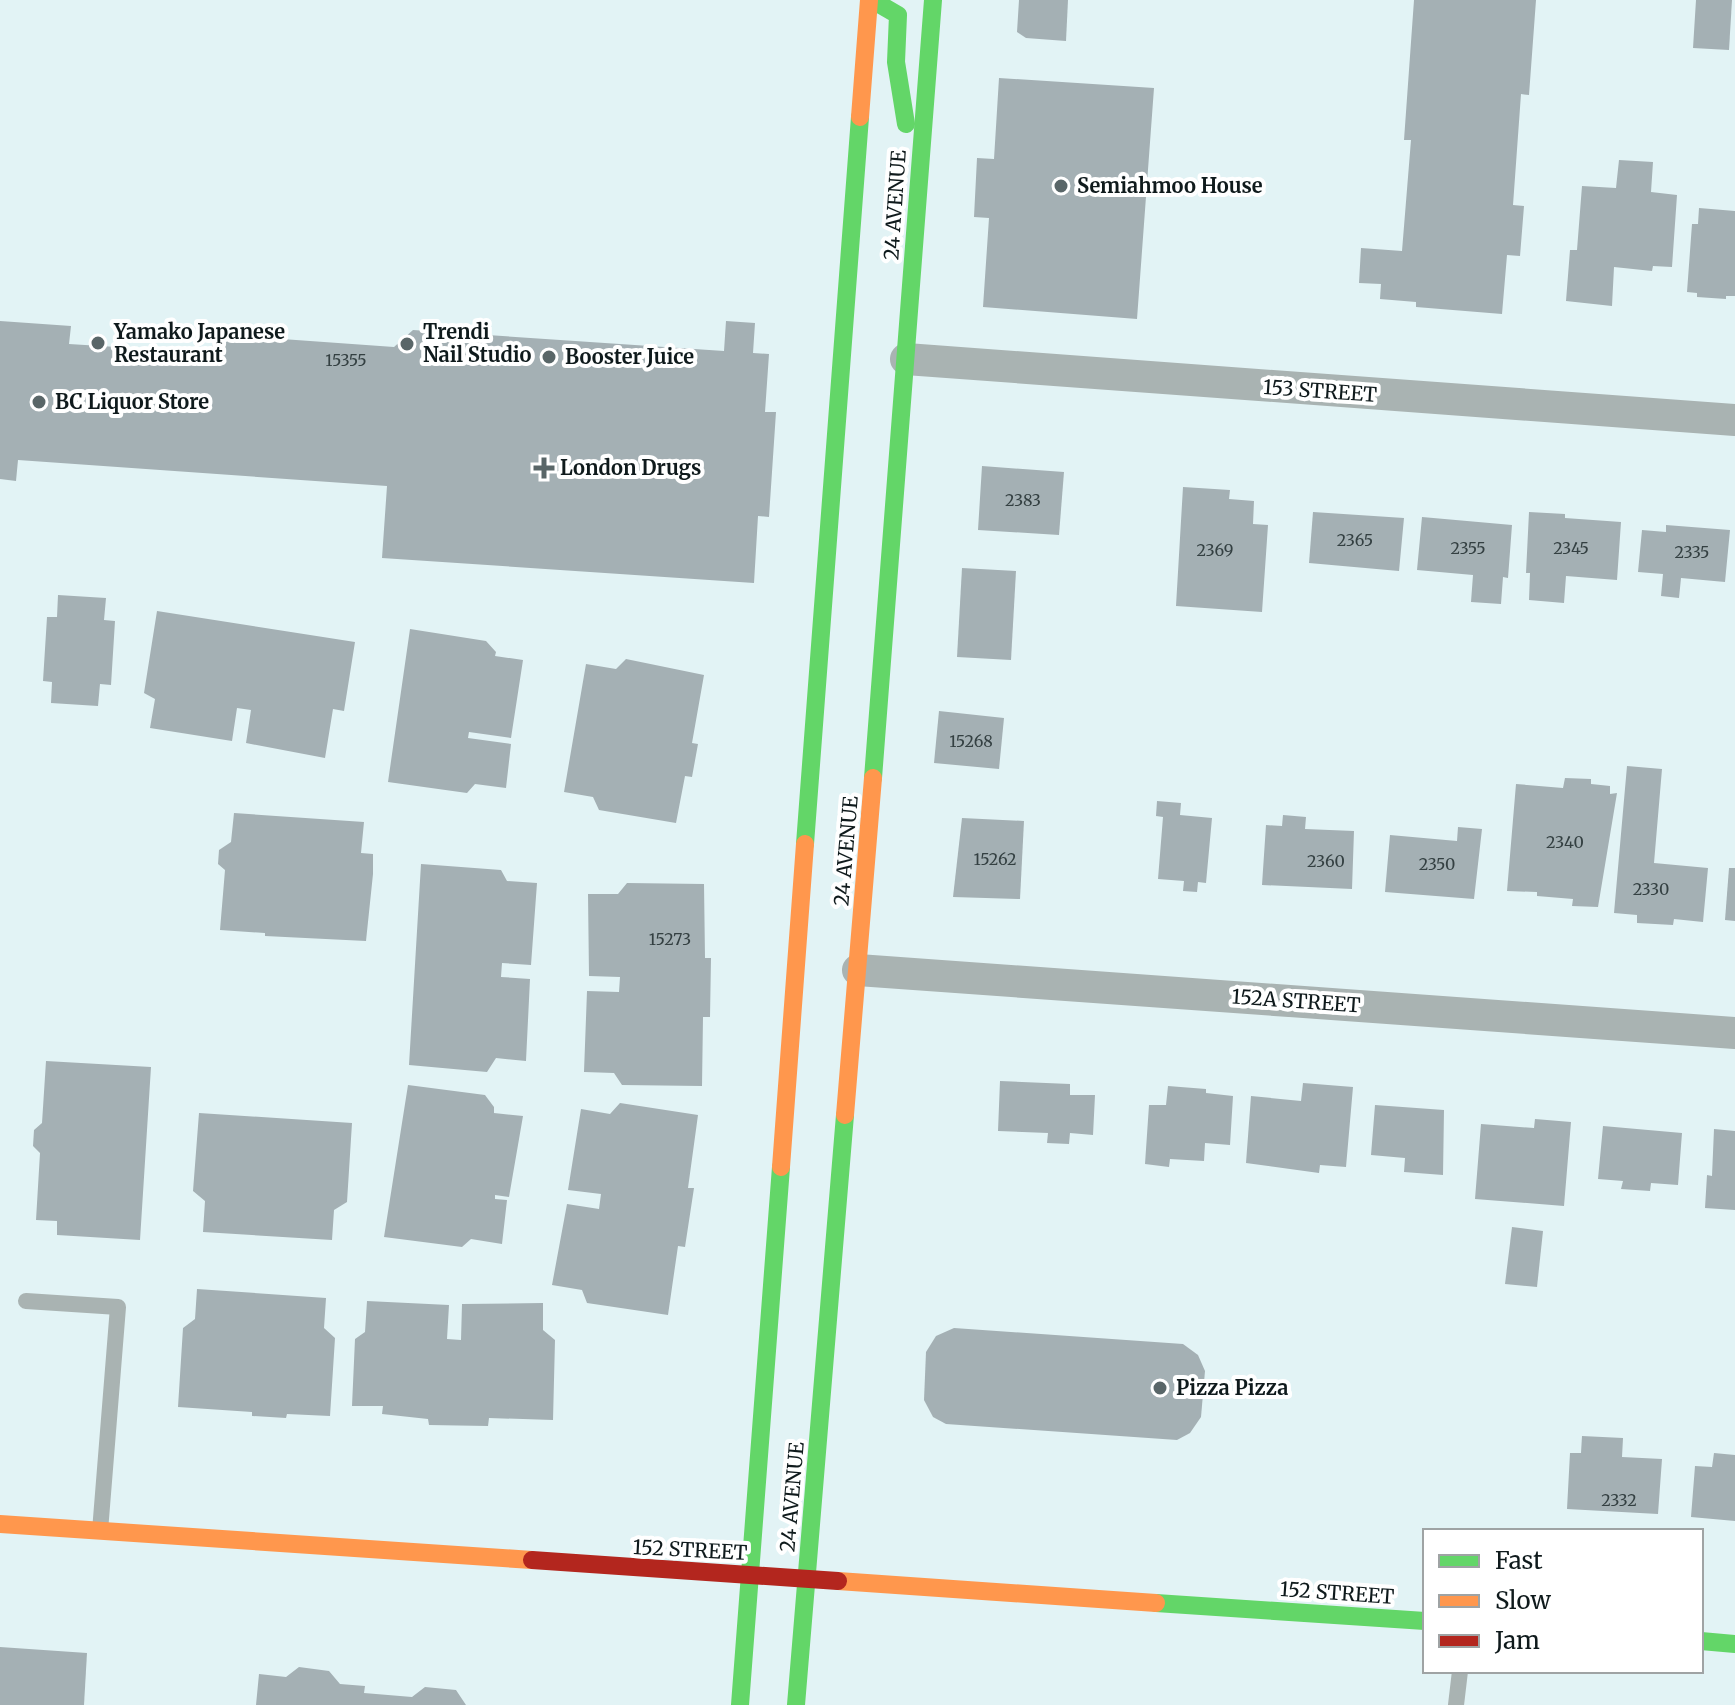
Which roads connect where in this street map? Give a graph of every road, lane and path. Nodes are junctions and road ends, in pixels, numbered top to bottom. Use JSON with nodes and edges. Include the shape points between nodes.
{"nodes":[{"id":1,"x":870,"y":0,"type":"edge"},
{"id":2,"x":933,"y":0,"type":"edge"},
{"id":3,"x":918,"y":197,"type":"junction"},
{"id":4,"x":906,"y":359,"type":"junction"},
{"id":5,"x":1735,"y":420,"type":"edge"},
{"id":6,"x":858,"y":970,"type":"junction"},
{"id":7,"x":1735,"y":1033,"type":"edge"},
{"id":8,"x":26,"y":1301,"type":"dead end"},
{"id":9,"x":0,"y":1524,"type":"edge"},
{"id":10,"x":100,"y":1532,"type":"junction"},
{"id":11,"x":750,"y":1575,"type":"junction"},
{"id":12,"x":807,"y":1579,"type":"junction"},
{"id":13,"x":1423,"y":1621,"type":"edge"},
{"id":14,"x":1703,"y":1641,"type":"edge"},
{"id":15,"x":1735,"y":1644,"type":"edge"},
{"id":16,"x":1460,"y":1673,"type":"edge"},
{"id":17,"x":740,"y":1705,"type":"edge"},
{"id":18,"x":796,"y":1705,"type":"edge"},
{"id":19,"x":1456,"y":1705,"type":"edge"}],
"edges":[{"from":1,"to":3,"type":"main road","via":[[898,15],[896,62]]},
{"from":1,"to":11,"type":"main road","name":"24 AVENUE"},
{"from":2,"to":3,"type":"main road","name":"24 AVENUE"},
{"from":3,"to":4,"type":"main road","name":"24 AVENUE"},
{"from":4,"to":5,"type":"street","name":"153 STREET"},
{"from":4,"to":6,"type":"main road","name":"24 AVENUE"},
{"from":6,"to":7,"type":"street","name":"152A STREET"},
{"from":6,"to":12,"type":"main road","name":"24 AVENUE"},
{"from":8,"to":10,"type":"lane","via":[[118,1307]]},
{"from":9,"to":10,"type":"main road","name":"152 STREET"},
{"from":10,"to":11,"type":"main road","name":"152 STREET"},
{"from":11,"to":12,"type":"main road","name":"152 STREET"},
{"from":11,"to":17,"type":"main road","name":"24 AVENUE"},
{"from":12,"to":13,"type":"main road","name":"152 STREET"},
{"from":12,"to":18,"type":"main road","name":"24 AVENUE"},
{"from":14,"to":15,"type":"main road"},
{"from":16,"to":19,"type":"lane"}]}
